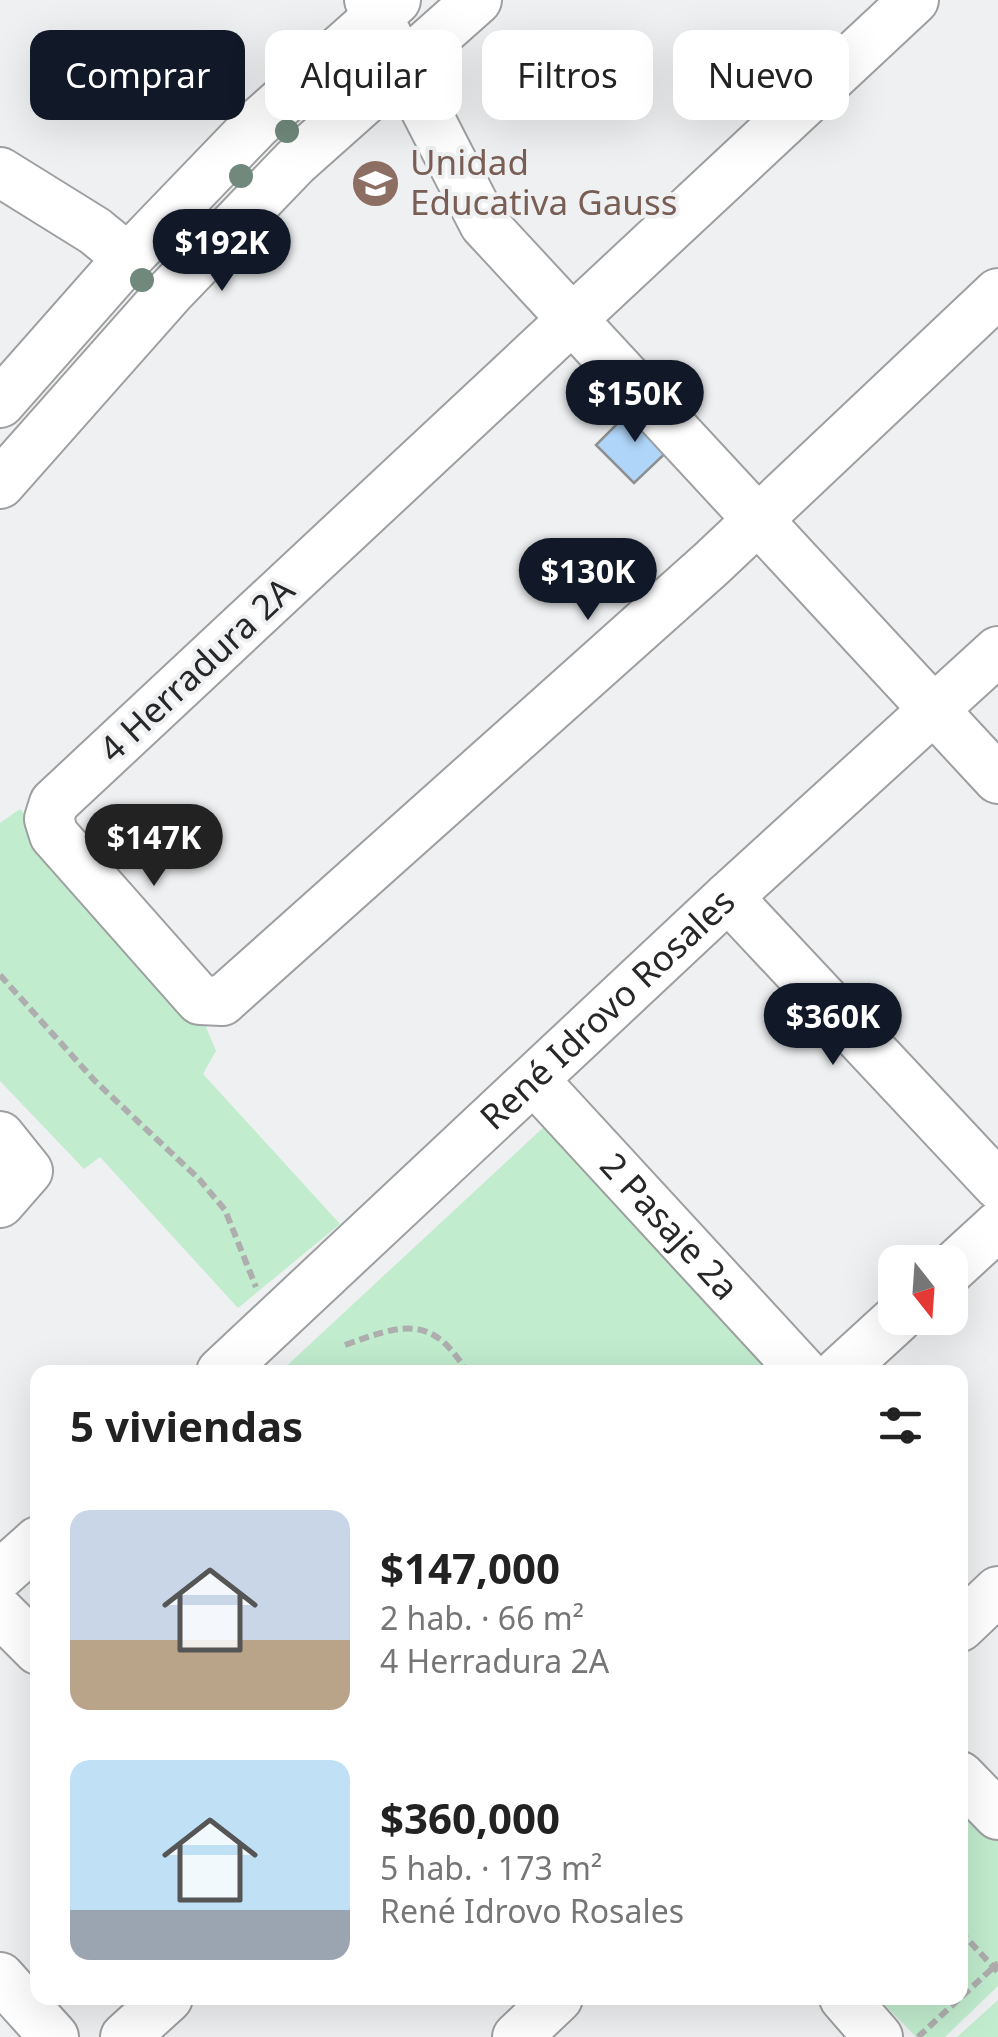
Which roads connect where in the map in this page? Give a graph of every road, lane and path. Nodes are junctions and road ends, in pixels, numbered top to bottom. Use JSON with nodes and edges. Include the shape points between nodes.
{"nodes":[{"id":1,"x":477,"y":0,"type":"edge"},
{"id":2,"x":914,"y":0,"type":"edge"},
{"id":3,"x":381,"y":5,"type":"edge"},
{"id":4,"x":391,"y":30,"type":"edge"},
{"id":5,"x":443,"y":30,"type":"edge"},
{"id":6,"x":343,"y":120,"type":"edge"},
{"id":7,"x":432,"y":120,"type":"edge"},
{"id":8,"x":0,"y":172,"type":"edge"},
{"id":9,"x":128,"y":258,"type":"junction"},
{"id":10,"x":998,"y":293,"type":"edge"},
{"id":11,"x":574,"y":317,"type":"junction"},
{"id":12,"x":0,"y":403,"type":"edge"},
{"id":13,"x":0,"y":484,"type":"edge"},
{"id":14,"x":760,"y":518,"type":"junction"},
{"id":15,"x":998,"y":651,"type":"edge"},
{"id":16,"x":934,"y":709,"type":"junction"},
{"id":17,"x":998,"y":779,"type":"edge"},
{"id":18,"x":728,"y":897,"type":"junction"},
{"id":19,"x":0,"y":976,"type":"edge"},
{"id":20,"x":535,"y":1081,"type":"junction"},
{"id":21,"x":0,"y":1136,"type":"edge"},
{"id":22,"x":998,"y":1185,"type":"edge"},
{"id":23,"x":12,"y":1191,"type":"edge"},
{"id":24,"x":998,"y":1226,"type":"edge"},
{"id":25,"x":968,"y":1254,"type":"edge"},
{"id":26,"x":261,"y":1292,"type":"dead end"},
{"id":27,"x":879,"y":1335,"type":"edge"},
{"id":28,"x":345,"y":1346,"type":"dead end"},
{"id":29,"x":229,"y":1365,"type":"edge"},
{"id":30,"x":463,"y":1365,"type":"edge"},
{"id":31,"x":797,"y":1365,"type":"edge"},
{"id":32,"x":846,"y":1365,"type":"edge"},
{"id":33,"x":30,"y":1547,"type":"edge"},
{"id":34,"x":0,"y":1575,"type":"edge"},
{"id":35,"x":998,"y":1592,"type":"edge"},
{"id":36,"x":0,"y":1612,"type":"edge"},
{"id":37,"x":968,"y":1619,"type":"edge"},
{"id":38,"x":30,"y":1642,"type":"edge"},
{"id":39,"x":968,"y":1784,"type":"edge"},
{"id":40,"x":998,"y":1815,"type":"edge"},
{"id":41,"x":968,"y":1939,"type":"edge"},
{"id":42,"x":997,"y":1967,"type":"edge"},
{"id":43,"x":0,"y":1976,"type":"edge"},
{"id":44,"x":968,"y":1993,"type":"edge"},
{"id":45,"x":160,"y":2005,"type":"edge"},
{"id":46,"x":551,"y":2005,"type":"edge"},
{"id":47,"x":850,"y":2005,"type":"edge"},
{"id":48,"x":954,"y":2005,"type":"edge"},
{"id":49,"x":54,"y":2037,"type":"edge"},
{"id":50,"x":125,"y":2037,"type":"edge"},
{"id":51,"x":517,"y":2037,"type":"edge"},
{"id":52,"x":878,"y":2037,"type":"edge"},
{"id":53,"x":918,"y":2037,"type":"edge"}],
"edges":[{"from":1,"to":5,"type":"street"},
{"from":2,"to":11,"type":"street","name":"4 Herradura 2A"},
{"from":3,"to":4,"type":"street"},
{"from":3,"to":9,"type":"street"},
{"from":6,"to":13,"type":"street","via":[[208,253]]},
{"from":7,"to":11,"type":"street","via":[[484,224]]},
{"from":8,"to":9,"type":"street"},
{"from":9,"to":12,"type":"street"},
{"from":10,"to":14,"type":"street","name":"4 Herradura 2A"},
{"from":11,"to":14,"type":"street"},
{"from":11,"to":14,"type":"street","name":"4 Herradura 2A","via":[[54,803],[54,835],[200,1000],[222,1001]]},
{"from":14,"to":16,"type":"street"},
{"from":15,"to":16,"type":"street","name":"René Idrovo Rosales"},
{"from":16,"to":17,"type":"street"},
{"from":16,"to":18,"type":"street","name":"René Idrovo Rosales"},
{"from":18,"to":20,"type":"street","name":"René Idrovo Rosales"},
{"from":18,"to":22,"type":"street"},
{"from":19,"to":26,"type":"path","via":[[225,1210]]},
{"from":20,"to":29,"type":"street","name":"René Idrovo Rosales"},
{"from":20,"to":31,"type":"street","name":"2 Pasaje 2a"},
{"from":21,"to":23,"type":"street","via":[[25,1163]]},
{"from":24,"to":25,"type":"street"},
{"from":27,"to":32,"type":"street"},
{"from":28,"to":30,"type":"path","via":[[384,1331],[425,1329],[450,1344]]},
{"from":33,"to":34,"type":"street"},
{"from":35,"to":37,"type":"street"},
{"from":36,"to":38,"type":"street"},
{"from":39,"to":40,"type":"street"},
{"from":41,"to":42,"type":"path"},
{"from":42,"to":44,"type":"path"},
{"from":43,"to":49,"type":"street"},
{"from":45,"to":50,"type":"street"},
{"from":46,"to":51,"type":"street"},
{"from":47,"to":52,"type":"street"},
{"from":48,"to":53,"type":"path"}]}
